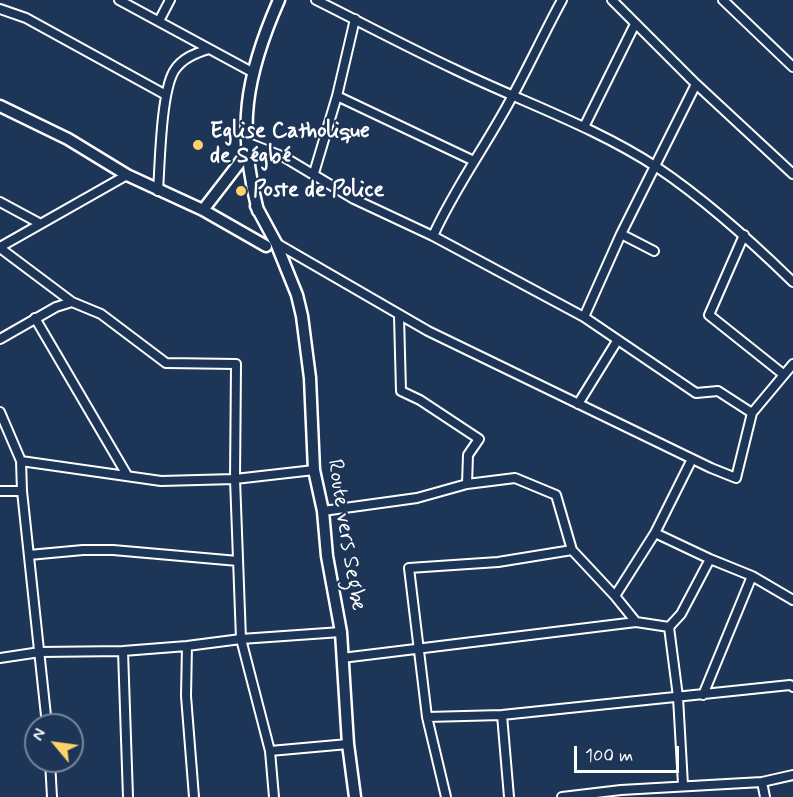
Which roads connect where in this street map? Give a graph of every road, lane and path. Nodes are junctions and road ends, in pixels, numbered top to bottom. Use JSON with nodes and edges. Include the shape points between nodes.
{"nodes":[{"id":1,"x":119,"y":0,"type":"edge"},
{"id":2,"x":170,"y":0,"type":"edge"},
{"id":3,"x":279,"y":0,"type":"edge"},
{"id":4,"x":316,"y":0,"type":"edge"},
{"id":5,"x":562,"y":0,"type":"edge"},
{"id":6,"x":612,"y":0,"type":"edge"},
{"id":7,"x":723,"y":0,"type":"edge"},
{"id":8,"x":0,"y":9,"type":"edge"},
{"id":9,"x":355,"y":19,"type":"junction"},
{"id":10,"x":159,"y":21,"type":"junction"},
{"id":11,"x":635,"y":24,"type":"junction"},
{"id":12,"x":209,"y":49,"type":"junction"},
{"id":13,"x":793,"y":67,"type":"edge"},
{"id":14,"x":252,"y":72,"type":"junction"},
{"id":15,"x":696,"y":84,"type":"junction"},
{"id":16,"x":166,"y":95,"type":"junction"},
{"id":17,"x":513,"y":95,"type":"junction"},
{"id":18,"x":337,"y":96,"type":"junction"},
{"id":19,"x":0,"y":106,"type":"edge"},
{"id":20,"x":584,"y":127,"type":"junction"},
{"id":21,"x":246,"y":142,"type":"junction"},
{"id":22,"x":247,"y":153,"type":"junction"},
{"id":23,"x":474,"y":161,"type":"junction"},
{"id":24,"x":655,"y":167,"type":"junction"},
{"id":25,"x":314,"y":173,"type":"junction"},
{"id":26,"x":793,"y":174,"type":"edge"},
{"id":27,"x":127,"y":175,"type":"junction"},
{"id":28,"x":158,"y":191,"type":"junction"},
{"id":29,"x":0,"y":202,"type":"edge"},
{"id":30,"x":203,"y":210,"type":"junction"},
{"id":31,"x":39,"y":223,"type":"junction"},
{"id":32,"x":621,"y":234,"type":"junction"},
{"id":33,"x":744,"y":235,"type":"junction"},
{"id":34,"x":433,"y":236,"type":"junction"},
{"id":35,"x":271,"y":245,"type":"junction"},
{"id":36,"x":0,"y":247,"type":"edge"},
{"id":37,"x":654,"y":250,"type":"dead end"},
{"id":38,"x":793,"y":282,"type":"edge"},
{"id":39,"x":72,"y":302,"type":"junction"},
{"id":40,"x":399,"y":316,"type":"junction"},
{"id":41,"x":584,"y":317,"type":"junction"},
{"id":42,"x":36,"y":318,"type":"junction"},
{"id":43,"x":0,"y":339,"type":"edge"},
{"id":44,"x":617,"y":341,"type":"junction"},
{"id":45,"x":793,"y":364,"type":"edge"},
{"id":46,"x":783,"y":374,"type":"junction"},
{"id":47,"x":578,"y":404,"type":"junction"},
{"id":48,"x":0,"y":412,"type":"edge"},
{"id":49,"x":752,"y":413,"type":"junction"},
{"id":50,"x":692,"y":459,"type":"junction"},
{"id":51,"x":21,"y":461,"type":"junction"},
{"id":52,"x":314,"y":470,"type":"junction"},
{"id":53,"x":127,"y":475,"type":"junction"},
{"id":54,"x":236,"y":479,"type":"junction"},
{"id":55,"x":466,"y":484,"type":"junction"},
{"id":56,"x":0,"y":491,"type":"edge"},
{"id":57,"x":22,"y":491,"type":"junction"},
{"id":58,"x":323,"y":511,"type":"junction"},
{"id":59,"x":654,"y":533,"type":"junction"},
{"id":60,"x":572,"y":550,"type":"junction"},
{"id":61,"x":29,"y":555,"type":"junction"},
{"id":62,"x":710,"y":559,"type":"junction"},
{"id":63,"x":238,"y":561,"type":"junction"},
{"id":64,"x":752,"y":576,"type":"junction"},
{"id":65,"x":615,"y":596,"type":"junction"},
{"id":66,"x":793,"y":600,"type":"edge"},
{"id":67,"x":636,"y":622,"type":"junction"},
{"id":68,"x":669,"y":627,"type":"junction"},
{"id":69,"x":340,"y":632,"type":"junction"},
{"id":70,"x":241,"y":639,"type":"junction"},
{"id":71,"x":187,"y":646,"type":"junction"},
{"id":72,"x":418,"y":647,"type":"junction"},
{"id":73,"x":123,"y":651,"type":"junction"},
{"id":74,"x":40,"y":652,"type":"junction"},
{"id":75,"x":0,"y":658,"type":"edge"},
{"id":76,"x":342,"y":658,"type":"junction"},
{"id":77,"x":792,"y":684,"type":"edge"},
{"id":78,"x":703,"y":695,"type":"junction"},
{"id":79,"x":678,"y":697,"type":"junction"},
{"id":80,"x":46,"y":713,"type":"edge"},
{"id":81,"x":502,"y":715,"type":"junction"},
{"id":82,"x":427,"y":717,"type":"junction"},
{"id":83,"x":348,"y":744,"type":"junction"},
{"id":84,"x":270,"y":751,"type":"junction"},
{"id":85,"x":51,"y":773,"type":"edge"},
{"id":86,"x":793,"y":775,"type":"edge"},
{"id":87,"x":762,"y":782,"type":"junction"},
{"id":88,"x":683,"y":785,"type":"junction"},
{"id":89,"x":52,"y":797,"type":"edge"},
{"id":90,"x":128,"y":797,"type":"edge"},
{"id":91,"x":194,"y":797,"type":"edge"},
{"id":92,"x":274,"y":797,"type":"edge"},
{"id":93,"x":355,"y":797,"type":"edge"},
{"id":94,"x":446,"y":797,"type":"edge"},
{"id":95,"x":509,"y":797,"type":"edge"},
{"id":96,"x":562,"y":797,"type":"edge"},
{"id":97,"x":765,"y":797,"type":"edge"}],
"edges":[{"from":1,"to":10,"type":"street"},
{"from":2,"to":10,"type":"street"},
{"from":3,"to":14,"type":"main road","name":"Route vers Segbe"},
{"from":4,"to":9,"type":"street"},
{"from":5,"to":17,"type":"street"},
{"from":6,"to":11,"type":"street"},
{"from":7,"to":13,"type":"street"},
{"from":8,"to":16,"type":"street","via":[[26,18]]},
{"from":9,"to":17,"type":"street"},
{"from":9,"to":18,"type":"street"},
{"from":10,"to":12,"type":"street"},
{"from":11,"to":15,"type":"street"},
{"from":11,"to":20,"type":"street"},
{"from":12,"to":14,"type":"street"},
{"from":12,"to":16,"type":"street","via":[[193,54],[175,69]]},
{"from":14,"to":21,"type":"main road","name":"Route vers Segbe"},
{"from":15,"to":24,"type":"street"},
{"from":15,"to":26,"type":"street"},
{"from":16,"to":28,"type":"street"},
{"from":17,"to":20,"type":"street"},
{"from":17,"to":23,"type":"street"},
{"from":18,"to":23,"type":"street"},
{"from":18,"to":25,"type":"street"},
{"from":19,"to":27,"type":"main road","via":[[68,139]]},
{"from":20,"to":24,"type":"street"},
{"from":21,"to":22,"type":"main road","name":"Route vers Segbe"},
{"from":21,"to":25,"type":"street"},
{"from":22,"to":30,"type":"main road"},
{"from":22,"to":35,"type":"main road","name":"Route vers Segbe","via":[[256,206]]},
{"from":23,"to":34,"type":"street","via":[[448,202]]},
{"from":24,"to":32,"type":"street"},
{"from":24,"to":33,"type":"street"},
{"from":25,"to":34,"type":"street","via":[[354,199]]},
{"from":27,"to":28,"type":"main road"},
{"from":27,"to":31,"type":"street"},
{"from":28,"to":30,"type":"main road"},
{"from":29,"to":31,"type":"street"},
{"from":30,"to":35,"type":"main road"},
{"from":31,"to":36,"type":"street"},
{"from":32,"to":37,"type":"street"},
{"from":32,"to":41,"type":"street"},
{"from":33,"to":38,"type":"street"},
{"from":33,"to":46,"type":"street","via":[[709,315]]},
{"from":34,"to":41,"type":"street"},
{"from":35,"to":40,"type":"street","via":[[361,291]]},
{"from":35,"to":52,"type":"main road","name":"Route vers Segbe","via":[[297,295],[300,310],[310,378]]},
{"from":36,"to":39,"type":"street"},
{"from":39,"to":42,"type":"street"},
{"from":39,"to":54,"type":"street","via":[[101,314],[166,363],[236,364]]},
{"from":40,"to":47,"type":"street"},
{"from":40,"to":55,"type":"street","via":[[401,391],[479,439],[468,455]]},
{"from":41,"to":44,"type":"street"},
{"from":42,"to":43,"type":"street"},
{"from":42,"to":53,"type":"street"},
{"from":44,"to":47,"type":"street"},
{"from":44,"to":49,"type":"street","via":[[696,393],[718,391]]},
{"from":45,"to":46,"type":"street"},
{"from":46,"to":49,"type":"street"},
{"from":47,"to":50,"type":"street"},
{"from":48,"to":51,"type":"street"},
{"from":49,"to":50,"type":"street","via":[[736,478]]},
{"from":50,"to":59,"type":"street"},
{"from":51,"to":53,"type":"street"},
{"from":51,"to":57,"type":"street"},
{"from":52,"to":54,"type":"street"},
{"from":52,"to":58,"type":"main road","name":"Route vers Segbe"},
{"from":53,"to":54,"type":"street","via":[[161,481]]},
{"from":54,"to":63,"type":"street"},
{"from":55,"to":58,"type":"street","via":[[417,498]]},
{"from":55,"to":60,"type":"street","via":[[515,478],[556,495]]},
{"from":56,"to":57,"type":"street"},
{"from":57,"to":61,"type":"street"},
{"from":58,"to":69,"type":"main road","name":"Route vers Segbe"},
{"from":59,"to":62,"type":"street"},
{"from":59,"to":65,"type":"street"},
{"from":60,"to":65,"type":"street"},
{"from":60,"to":72,"type":"street","via":[[498,562],[409,568]]},
{"from":61,"to":63,"type":"street","via":[[113,550]]},
{"from":61,"to":74,"type":"street"},
{"from":62,"to":64,"type":"street"},
{"from":62,"to":68,"type":"street","via":[[681,614]]},
{"from":63,"to":70,"type":"street"},
{"from":64,"to":66,"type":"street"},
{"from":64,"to":78,"type":"street"},
{"from":65,"to":67,"type":"street"},
{"from":67,"to":68,"type":"street"},
{"from":67,"to":72,"type":"street"},
{"from":68,"to":79,"type":"street"},
{"from":69,"to":70,"type":"street"},
{"from":69,"to":76,"type":"main road","name":"Route vers Segbe"},
{"from":70,"to":71,"type":"street"},
{"from":70,"to":84,"type":"street"},
{"from":71,"to":73,"type":"street"},
{"from":71,"to":91,"type":"street","via":[[186,696]]},
{"from":72,"to":76,"type":"street"},
{"from":72,"to":82,"type":"street"},
{"from":73,"to":74,"type":"street"},
{"from":73,"to":90,"type":"street"},
{"from":74,"to":75,"type":"street"},
{"from":74,"to":80,"type":"street"},
{"from":76,"to":83,"type":"main road","name":"Route vers Segbe"},
{"from":77,"to":78,"type":"street"},
{"from":78,"to":79,"type":"street"},
{"from":79,"to":81,"type":"street"},
{"from":79,"to":88,"type":"street"},
{"from":81,"to":82,"type":"street"},
{"from":81,"to":95,"type":"street"},
{"from":82,"to":94,"type":"street"},
{"from":83,"to":84,"type":"street"},
{"from":83,"to":93,"type":"main road","name":"Route vers Segbe"},
{"from":84,"to":92,"type":"street"},
{"from":85,"to":89,"type":"street"},
{"from":86,"to":87,"type":"street"},
{"from":87,"to":88,"type":"street"},
{"from":87,"to":97,"type":"street"},
{"from":88,"to":96,"type":"street"}]}
